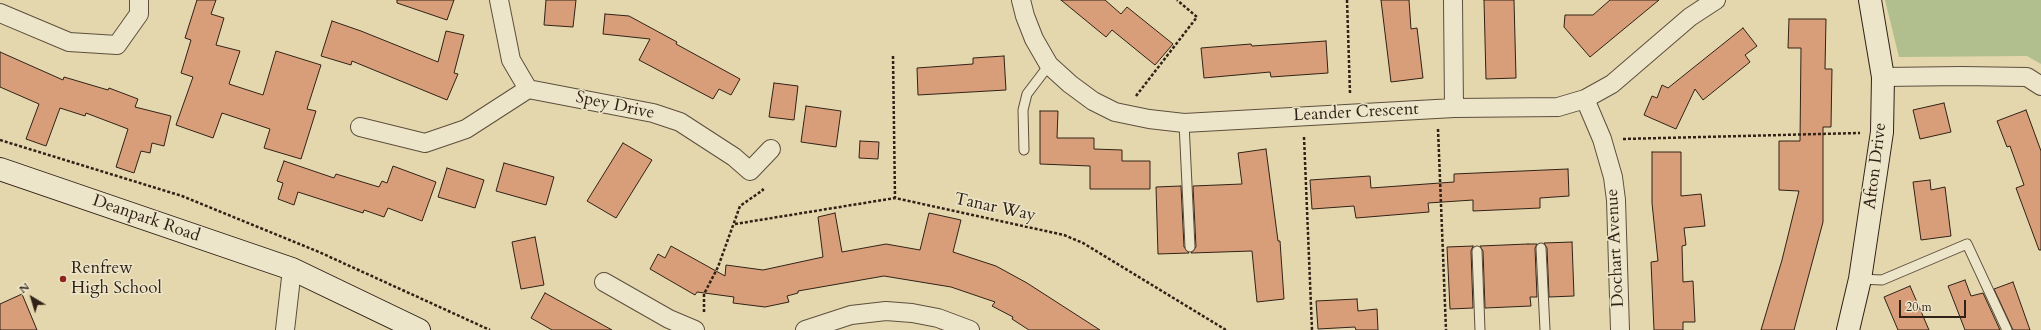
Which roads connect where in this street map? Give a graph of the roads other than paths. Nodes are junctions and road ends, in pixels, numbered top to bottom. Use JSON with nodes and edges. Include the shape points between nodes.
{"nodes":[{"id":1,"x":139,"y":0,"type":"edge"},
{"id":2,"x":499,"y":0,"type":"edge"},
{"id":3,"x":1022,"y":0,"type":"edge"},
{"id":4,"x":1453,"y":0,"type":"edge"},
{"id":5,"x":1716,"y":0,"type":"edge"},
{"id":6,"x":1870,"y":0,"type":"edge"},
{"id":7,"x":0,"y":13,"type":"edge"},
{"id":8,"x":1049,"y":65,"type":"junction"},
{"id":9,"x":1883,"y":77,"type":"junction"},
{"id":10,"x":2041,"y":86,"type":"edge"},
{"id":11,"x":528,"y":89,"type":"junction"},
{"id":12,"x":1584,"y":99,"type":"junction"},
{"id":13,"x":1445,"y":108,"type":"junction"},
{"id":14,"x":1184,"y":122,"type":"junction"},
{"id":15,"x":360,"y":127,"type":"dead end"},
{"id":16,"x":771,"y":149,"type":"dead end"},
{"id":17,"x":1024,"y":150,"type":"dead end"},
{"id":18,"x":0,"y":169,"type":"edge"},
{"id":19,"x":1190,"y":247,"type":"dead end"},
{"id":20,"x":1541,"y":248,"type":"dead end"},
{"id":21,"x":1477,"y":251,"type":"dead end"},
{"id":22,"x":292,"y":269,"type":"junction"},
{"id":23,"x":1860,"y":279,"type":"junction"},
{"id":24,"x":604,"y":282,"type":"dead end"},
{"id":25,"x":699,"y":323,"type":"edge"},
{"id":26,"x":285,"y":330,"type":"edge"},
{"id":27,"x":420,"y":330,"type":"edge"},
{"id":28,"x":805,"y":330,"type":"edge"},
{"id":29,"x":970,"y":330,"type":"edge"},
{"id":30,"x":1480,"y":330,"type":"edge"},
{"id":31,"x":1544,"y":330,"type":"edge"},
{"id":32,"x":1620,"y":330,"type":"edge"},
{"id":33,"x":1848,"y":330,"type":"edge"},
{"id":34,"x":2007,"y":330,"type":"edge"}],
"edges":[{"from":1,"to":7,"type":"street","via":[[140,14],[117,45],[69,42]]},
{"from":2,"to":11,"type":"street","via":[[510,60]]},
{"from":3,"to":8,"type":"street","name":"Leander Crescent","via":[[1034,39]]},
{"from":4,"to":13,"type":"street"},
{"from":5,"to":12,"type":"street","name":"Leander Crescent","via":[[1690,17],[1612,84]]},
{"from":6,"to":9,"type":"street","name":"Afton Drive"},
{"from":8,"to":14,"type":"street","name":"Leander Crescent","via":[[1093,101],[1115,112],[1149,119]]},
{"from":8,"to":17,"type":"lane","via":[[1026,99],[1023,110]]},
{"from":9,"to":10,"type":"street","via":[[2027,77]]},
{"from":9,"to":23,"type":"street","name":"Afton Drive","via":[[1882,132]]},
{"from":11,"to":15,"type":"street","via":[[466,129],[425,143]]},
{"from":11,"to":16,"type":"street","name":"Spey Drive","via":[[653,113],[680,122],[734,157],[750,171]]},
{"from":12,"to":13,"type":"street","name":"Leander Crescent","via":[[1558,107]]},
{"from":12,"to":32,"type":"street","name":"Dochart Avenue","via":[[1602,139],[1613,178]]},
{"from":13,"to":14,"type":"street","name":"Leander Crescent"},
{"from":14,"to":19,"type":"lane"},
{"from":18,"to":22,"type":"street","name":"Deanpark Road"},
{"from":20,"to":31,"type":"lane"},
{"from":21,"to":30,"type":"lane"},
{"from":22,"to":26,"type":"street"},
{"from":22,"to":27,"type":"street","name":"Deanpark Road"},
{"from":23,"to":33,"type":"street","name":"Afton Drive"},
{"from":23,"to":34,"type":"lane","via":[[1882,280],[1967,244]]},
{"from":24,"to":25,"type":"street","via":[[669,319]]},
{"from":28,"to":29,"type":"street","via":[[851,315],[886,311],[912,312]]}]}
